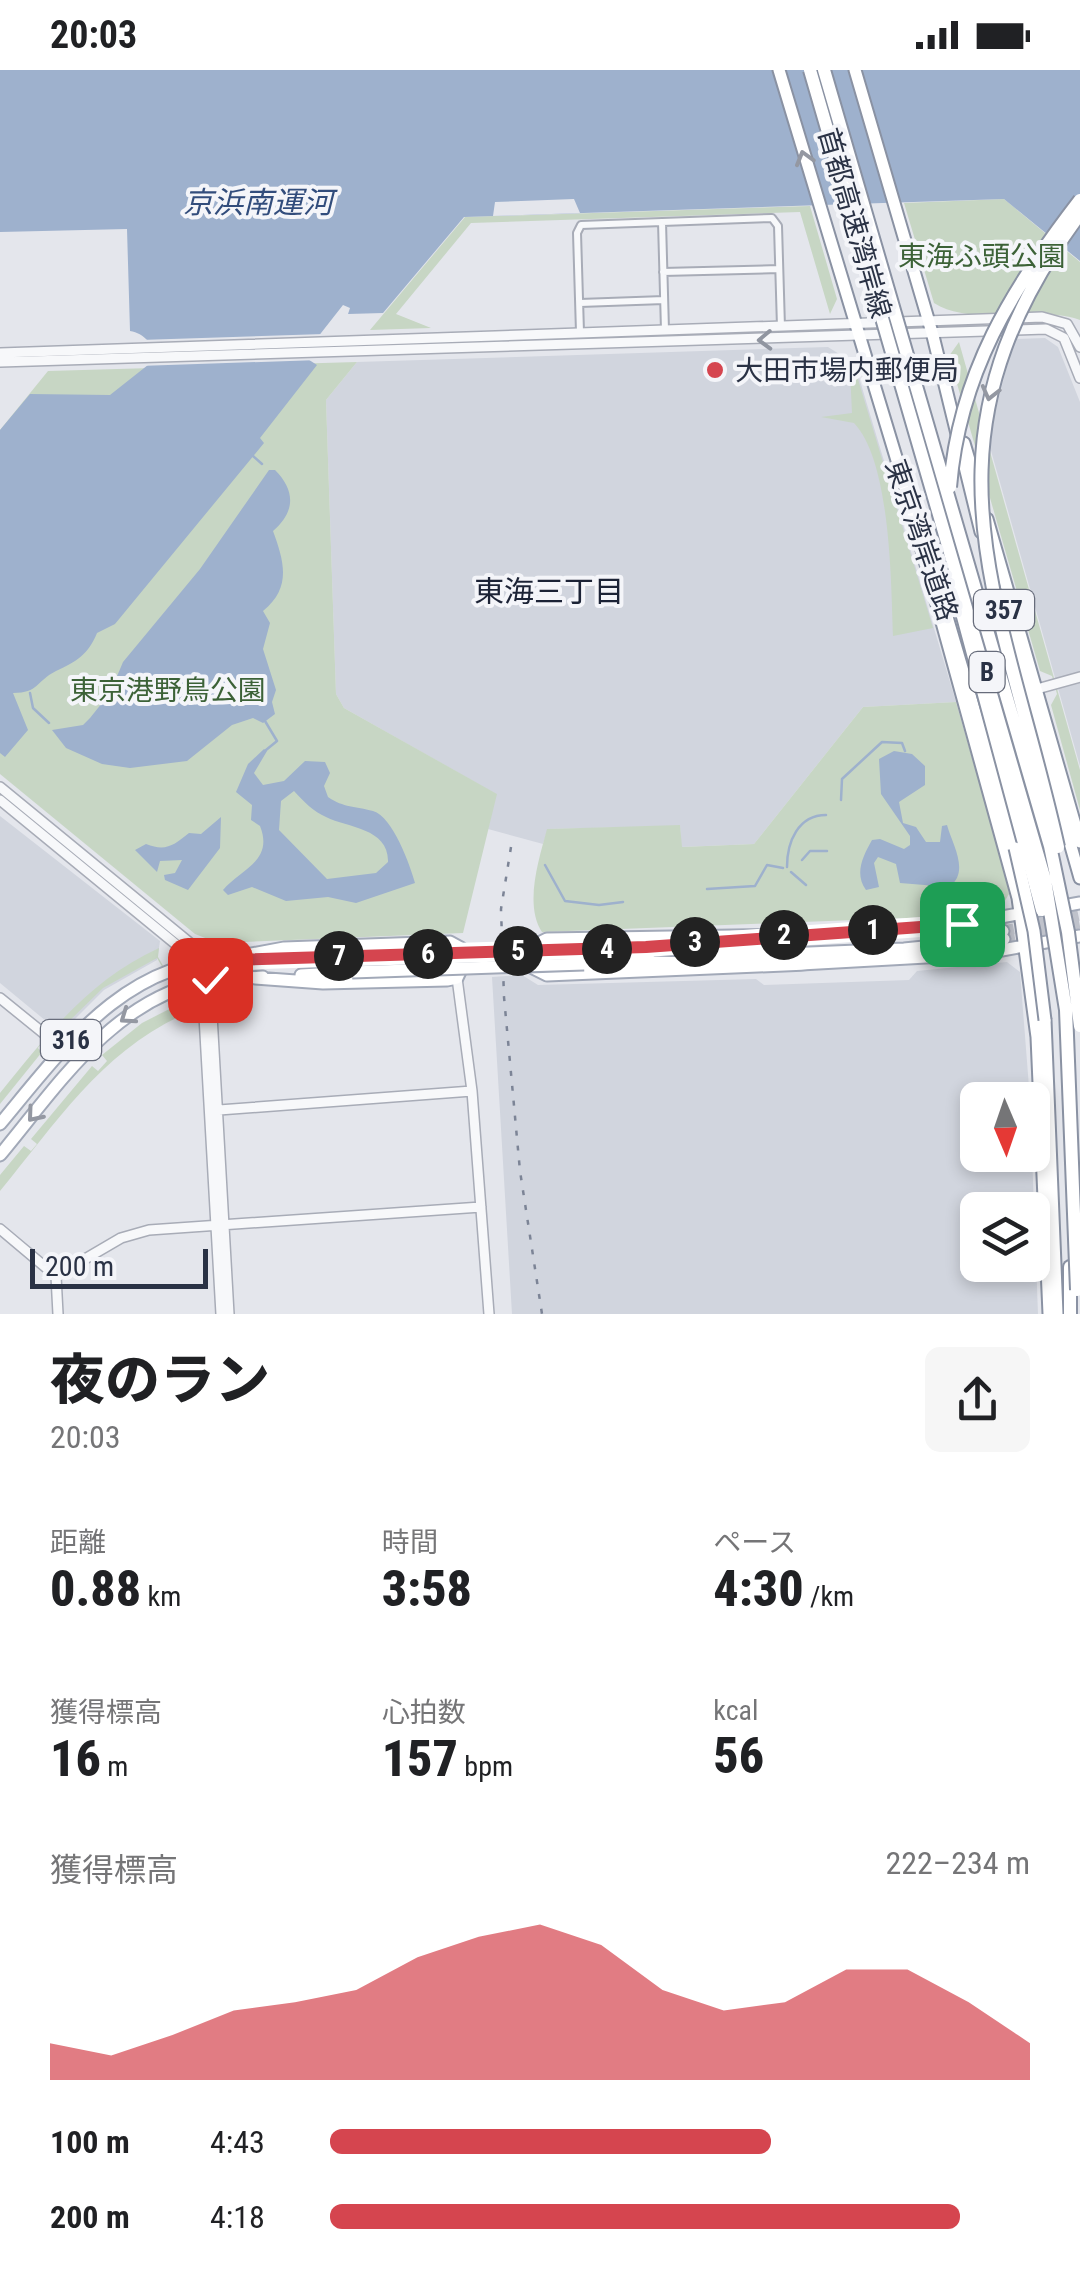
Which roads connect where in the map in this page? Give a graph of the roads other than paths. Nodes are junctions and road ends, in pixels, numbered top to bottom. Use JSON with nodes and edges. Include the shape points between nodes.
{"nodes":[{"id":1,"x":778,"y":70,"type":"edge"},
{"id":2,"x":810,"y":70,"type":"edge"},
{"id":3,"x":824,"y":70,"type":"edge"},
{"id":4,"x":855,"y":70,"type":"edge"},
{"id":5,"x":1080,"y":200,"type":"edge"},
{"id":6,"x":1080,"y":214,"type":"edge"},
{"id":7,"x":662,"y":222,"type":"junction"},
{"id":8,"x":779,"y":270,"type":"junction"},
{"id":9,"x":662,"y":272,"type":"junction"},
{"id":10,"x":664,"y":300,"type":"junction"},
{"id":11,"x":580,"y":302,"type":"junction"},
{"id":12,"x":929,"y":322,"type":"junction"},
{"id":13,"x":781,"y":327,"type":"junction"},
{"id":14,"x":665,"y":331,"type":"junction"},
{"id":15,"x":856,"y":331,"type":"junction"},
{"id":16,"x":580,"y":334,"type":"junction"},
{"id":17,"x":934,"y":336,"type":"junction"},
{"id":18,"x":1080,"y":347,"type":"edge"},
{"id":19,"x":0,"y":352,"type":"edge"},
{"id":20,"x":0,"y":362,"type":"edge"},
{"id":21,"x":1080,"y":378,"type":"edge"},
{"id":22,"x":945,"y":382,"type":"junction"},
{"id":23,"x":900,"y":470,"type":"junction"},
{"id":24,"x":1080,"y":677,"type":"edge"},
{"id":25,"x":1038,"y":689,"type":"junction"},
{"id":26,"x":0,"y":788,"type":"edge"},
{"id":27,"x":0,"y":800,"type":"edge"},
{"id":28,"x":1075,"y":839,"type":"edge"},
{"id":29,"x":1080,"y":878,"type":"edge"},
{"id":30,"x":1080,"y":903,"type":"edge"},
{"id":31,"x":1022,"y":916,"type":"junction"},
{"id":32,"x":801,"y":934,"type":"junction"},
{"id":33,"x":1080,"y":936,"type":"edge"},
{"id":34,"x":646,"y":947,"type":"junction"},
{"id":35,"x":1026,"y":948,"type":"junction"},
{"id":36,"x":230,"y":958,"type":"junction"},
{"id":37,"x":197,"y":962,"type":"junction"},
{"id":38,"x":646,"y":962,"type":"junction"},
{"id":39,"x":807,"y":964,"type":"junction"},
{"id":40,"x":1080,"y":974,"type":"edge"},
{"id":41,"x":256,"y":978,"type":"junction"},
{"id":42,"x":458,"y":978,"type":"junction"},
{"id":43,"x":206,"y":981,"type":"junction"},
{"id":44,"x":0,"y":998,"type":"edge"},
{"id":45,"x":1080,"y":1026,"type":"edge"},
{"id":46,"x":62,"y":1049,"type":"junction"},
{"id":47,"x":1068,"y":1050,"type":"junction"},
{"id":48,"x":472,"y":1091,"type":"junction"},
{"id":49,"x":219,"y":1110,"type":"junction"},
{"id":50,"x":0,"y":1124,"type":"edge"},
{"id":51,"x":0,"y":1155,"type":"edge"},
{"id":52,"x":481,"y":1207,"type":"junction"},
{"id":53,"x":221,"y":1227,"type":"junction"},
{"id":54,"x":0,"y":1229,"type":"edge"},
{"id":55,"x":56,"y":1276,"type":"junction"},
{"id":56,"x":58,"y":1314,"type":"edge"},
{"id":57,"x":221,"y":1314,"type":"edge"},
{"id":58,"x":229,"y":1314,"type":"edge"},
{"id":59,"x":489,"y":1314,"type":"edge"},
{"id":60,"x":1049,"y":1314,"type":"edge"},
{"id":61,"x":1058,"y":1314,"type":"edge"},
{"id":62,"x":1074,"y":1314,"type":"edge"}],
"edges":[{"from":15,"to":1,"type":"main road","name":"東京湾岸道路","number":"357","one_way":true},
{"from":2,"to":47,"type":"highway","name":"首都高速湾岸線","number":"B","bridge":true,"via":[[1036,844],[1060,960]]},
{"from":3,"to":45,"type":"highway","name":"首都高速湾岸線","number":"B","bridge":true,"via":[[1050,846]]},
{"from":4,"to":12,"type":"main road","name":"東京湾岸道路","number":"357"},
{"from":5,"to":47,"type":"highway","number":"B","bridge":true,"via":[[1026,272],[981,353],[957,432],[949,504],[964,630],[1033,868]]},
{"from":6,"to":40,"type":"highway","number":"B","one_way":true,"bridge":true,"via":[[1035,279],[1004,346],[986,406],[978,470],[987,570],[1042,778]]},
{"from":7,"to":8,"type":"street","via":[[772,218]]},
{"from":7,"to":9,"type":"street"},
{"from":7,"to":11,"type":"street","via":[[581,225]]},
{"from":8,"to":9,"type":"street"},
{"from":8,"to":13,"type":"street"},
{"from":9,"to":10,"type":"street"},
{"from":10,"to":11,"type":"street"},
{"from":10,"to":14,"type":"street"},
{"from":11,"to":16,"type":"street"},
{"from":12,"to":15,"type":"street"},
{"from":12,"to":17,"type":"main road","name":"東京湾岸道路","number":"357"},
{"from":12,"to":18,"type":"street","via":[[1052,318],[1071,328]]},
{"from":13,"to":14,"type":"street"},
{"from":13,"to":15,"type":"street"},
{"from":14,"to":16,"type":"street"},
{"from":15,"to":17,"type":"street"},
{"from":15,"to":20,"type":"street","one_way":true},
{"from":15,"to":23,"type":"main road","name":"東京湾岸道路","number":"357"},
{"from":16,"to":19,"type":"street"},
{"from":17,"to":21,"type":"street","via":[[1052,330],[1064,338]]},
{"from":17,"to":22,"type":"main road","name":"東京湾岸道路","number":"357"},
{"from":22,"to":25,"type":"main road","name":"東京湾岸道路","number":"357"},
{"from":22,"to":28,"type":"main road","name":"東京湾岸道路","number":"357","via":[[972,504]]},
{"from":23,"to":31,"type":"main road","number":"357"},
{"from":23,"to":61,"type":"main road","name":"東京湾岸道路","number":"357","bridge":true,"via":[[1015,848],[1041,979]]},
{"from":24,"to":25,"type":"street"},
{"from":25,"to":28,"type":"main road","number":"357"},
{"from":26,"to":37,"type":"street","via":[[190,943]]},
{"from":27,"to":37,"type":"street"},
{"from":28,"to":29,"type":"main road","name":"東京湾岸道路","number":"357"},
{"from":30,"to":31,"type":"main road"},
{"from":31,"to":32,"type":"main road","number":"316"},
{"from":31,"to":35,"type":"main road","number":"357"},
{"from":32,"to":34,"type":"main road","number":"316"},
{"from":32,"to":39,"type":"main road","via":[[547,939],[533,946],[530,957],[533,968],[547,975]]},
{"from":33,"to":35,"type":"main road","number":"316"},
{"from":34,"to":36,"type":"main road","number":"316","bridge":true},
{"from":34,"to":38,"type":"main road","number":"316","via":[[1004,935],[904,949]]},
{"from":35,"to":39,"type":"main road","number":"316"},
{"from":35,"to":60,"type":"main road","number":"357","via":[[1037,1037]]},
{"from":36,"to":37,"type":"main road","number":"316"},
{"from":36,"to":42,"type":"main road","via":[[284,948],[450,942],[465,956]]},
{"from":37,"to":43,"type":"street"},
{"from":37,"to":46,"type":"main road","number":"316","via":[[116,998]]},
{"from":38,"to":39,"type":"main road","number":"316"},
{"from":38,"to":41,"type":"main road","number":"316","bridge":true},
{"from":41,"to":42,"type":"main road"},
{"from":41,"to":43,"type":"main road","number":"316"},
{"from":42,"to":48,"type":"street"},
{"from":43,"to":49,"type":"street"},
{"from":43,"to":51,"type":"main road","number":"316","one_way":true,"via":[[145,1004],[111,1028]]},
{"from":43,"to":53,"type":"street"},
{"from":44,"to":46,"type":"street"},
{"from":46,"to":50,"type":"main road","number":"316"},
{"from":47,"to":62,"type":"highway","name":"首都高速湾岸線","number":"B","bridge":true},
{"from":48,"to":49,"type":"street"},
{"from":48,"to":52,"type":"street"},
{"from":49,"to":53,"type":"street"},
{"from":52,"to":53,"type":"street"},
{"from":52,"to":59,"type":"street"},
{"from":53,"to":55,"type":"street","via":[[135,1233]]},
{"from":53,"to":57,"type":"street"},
{"from":53,"to":58,"type":"street"},
{"from":54,"to":55,"type":"street"},
{"from":55,"to":56,"type":"street"}]}
